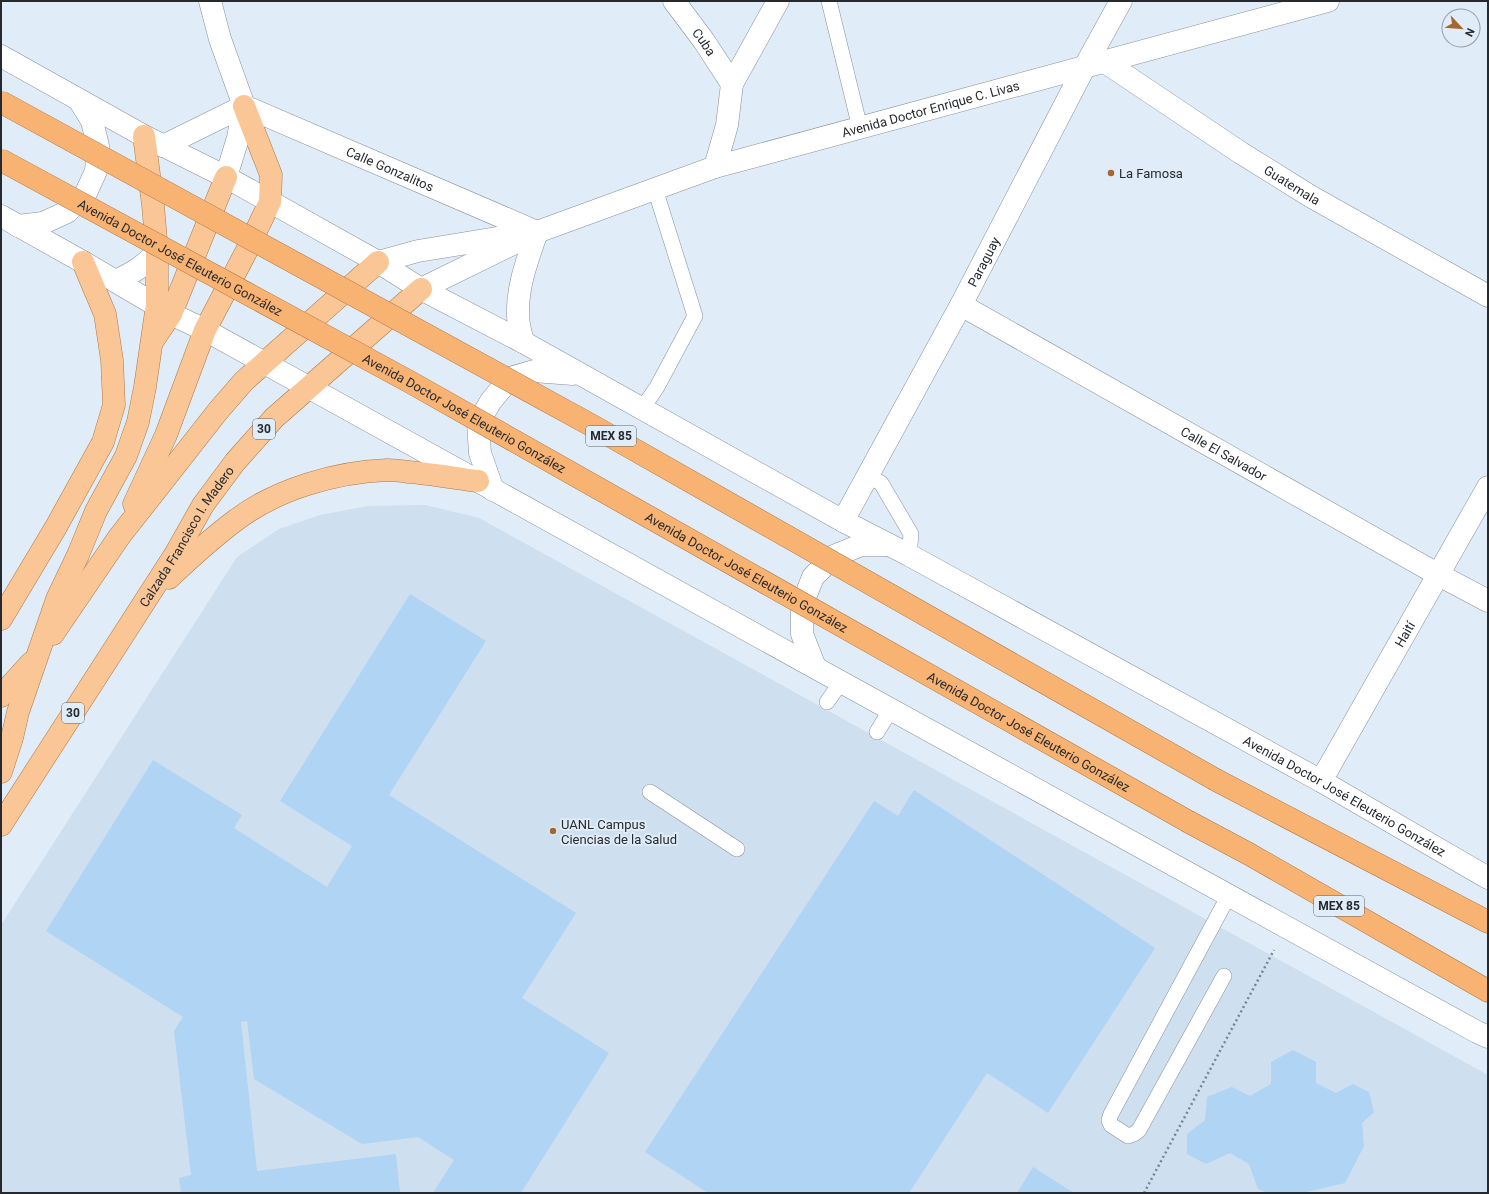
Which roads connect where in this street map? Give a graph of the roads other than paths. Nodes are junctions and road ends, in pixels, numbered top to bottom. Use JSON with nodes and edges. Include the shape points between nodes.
{"nodes":[{"id":1,"x":210,"y":1,"type":"edge"},
{"id":2,"x":674,"y":1,"type":"edge"},
{"id":3,"x":778,"y":1,"type":"edge"},
{"id":4,"x":829,"y":1,"type":"edge"},
{"id":5,"x":1121,"y":1,"type":"edge"},
{"id":6,"x":1328,"y":1,"type":"edge"},
{"id":7,"x":1,"y":56,"type":"edge"},
{"id":8,"x":1105,"y":62,"type":"junction"},
{"id":9,"x":1084,"y":68,"type":"junction"},
{"id":10,"x":732,"y":84,"type":"junction"},
{"id":11,"x":79,"y":100,"type":"junction"},
{"id":12,"x":1,"y":102,"type":"edge"},
{"id":13,"x":244,"y":106,"type":"junction"},
{"id":14,"x":860,"y":128,"type":"junction"},
{"id":15,"x":144,"y":136,"type":"junction"},
{"id":16,"x":163,"y":146,"type":"junction"},
{"id":17,"x":1,"y":160,"type":"edge"},
{"id":18,"x":715,"y":167,"type":"junction"},
{"id":19,"x":226,"y":178,"type":"junction"},
{"id":20,"x":655,"y":189,"type":"junction"},
{"id":21,"x":270,"y":202,"type":"junction"},
{"id":22,"x":9,"y":221,"type":"edge"},
{"id":23,"x":537,"y":232,"type":"junction"},
{"id":24,"x":157,"y":252,"type":"junction"},
{"id":25,"x":84,"y":262,"type":"junction"},
{"id":26,"x":378,"y":262,"type":"junction"},
{"id":27,"x":116,"y":281,"type":"junction"},
{"id":28,"x":421,"y":289,"type":"junction"},
{"id":29,"x":1488,"y":296,"type":"edge"},
{"id":30,"x":961,"y":305,"type":"junction"},
{"id":31,"x":164,"y":309,"type":"junction"},
{"id":32,"x":205,"y":330,"type":"junction"},
{"id":33,"x":523,"y":342,"type":"junction"},
{"id":34,"x":265,"y":363,"type":"junction"},
{"id":35,"x":580,"y":375,"type":"junction"},
{"id":36,"x":308,"y":387,"type":"junction"},
{"id":37,"x":642,"y":409,"type":"junction"},
{"id":38,"x":868,"y":476,"type":"junction"},
{"id":39,"x":486,"y":486,"type":"junction"},
{"id":40,"x":1488,"y":487,"type":"edge"},
{"id":41,"x":843,"y":521,"type":"junction"},
{"id":42,"x":119,"y":537,"type":"junction"},
{"id":43,"x":900,"y":550,"type":"junction"},
{"id":44,"x":1439,"y":575,"type":"junction"},
{"id":45,"x":145,"y":601,"type":"junction"},
{"id":46,"x":1488,"y":601,"type":"edge"},
{"id":47,"x":1,"y":619,"type":"edge"},
{"id":48,"x":37,"y":657,"type":"junction"},
{"id":49,"x":815,"y":668,"type":"junction"},
{"id":50,"x":841,"y":682,"type":"junction"},
{"id":51,"x":1,"y":696,"type":"edge"},
{"id":52,"x":828,"y":702,"type":"dead end"},
{"id":53,"x":890,"y":709,"type":"junction"},
{"id":54,"x":876,"y":732,"type":"dead end"},
{"id":55,"x":1,"y":772,"type":"edge"},
{"id":56,"x":1321,"y":781,"type":"junction"},
{"id":57,"x":650,"y":792,"type":"dead end"},
{"id":58,"x":1,"y":825,"type":"edge"},
{"id":59,"x":737,"y":849,"type":"dead end"},
{"id":60,"x":1488,"y":878,"type":"edge"},
{"id":61,"x":1229,"y":895,"type":"junction"},
{"id":62,"x":1488,"y":922,"type":"edge"},
{"id":63,"x":1224,"y":976,"type":"dead end"},
{"id":64,"x":1488,"y":991,"type":"edge"},
{"id":65,"x":1488,"y":1037,"type":"edge"}],
"edges":[{"from":1,"to":13,"type":"main road"},
{"from":2,"to":10,"type":"main road","name":"Cuba"},
{"from":3,"to":10,"type":"main road"},
{"from":4,"to":14,"type":"lane"},
{"from":5,"to":9,"type":"main road","name":"Paraguay"},
{"from":6,"to":8,"type":"main road","name":"Avenida Doctor Enrique C. Livas"},
{"from":7,"to":11,"type":"main road","name":"Avenida Doctor José Eleuterio González"},
{"from":8,"to":9,"type":"main road","name":"Avenida Doctor Enrique C. Livas"},
{"from":8,"to":29,"type":"main road","name":"Guatemala","via":[[1234,149],[1310,196]]},
{"from":9,"to":14,"type":"main road","name":"Avenida Doctor Enrique C. Livas"},
{"from":9,"to":30,"type":"main road","name":"Paraguay"},
{"from":10,"to":18,"type":"main road","via":[[727,125]]},
{"from":11,"to":15,"type":"main road","name":"Avenida Doctor José Eleuterio González"},
{"from":11,"to":22,"type":"main road","via":[[92,121],[98,146],[96,172],[85,195],[67,212],[44,223]]},
{"from":12,"to":62,"type":"highway","number":"MEX 85","bridge":true,"via":[[591,425],[1216,780]]},
{"from":13,"to":16,"type":"main road"},
{"from":13,"to":19,"type":"main road"},
{"from":13,"to":21,"type":"main road","via":[[271,175]]},
{"from":13,"to":23,"type":"main road","name":"Calle Gonzalitos"},
{"from":14,"to":18,"type":"main road","name":"Avenida Doctor Enrique C. Livas"},
{"from":15,"to":16,"type":"main road","name":"Avenida Doctor José Eleuterio González"},
{"from":15,"to":24,"type":"main road"},
{"from":16,"to":19,"type":"main road","name":"Avenida Doctor José Eleuterio González"},
{"from":17,"to":64,"type":"highway","name":"Avenida Doctor José Eleuterio González","number":"MEX 85","bridge":true,"via":[[410,382]]},
{"from":18,"to":20,"type":"main road","name":"Avenida Doctor Enrique C. Livas"},
{"from":19,"to":21,"type":"main road","name":"Avenida Doctor José Eleuterio González"},
{"from":19,"to":31,"type":"main road"},
{"from":20,"to":23,"type":"main road","name":"Avenida Doctor Enrique C. Livas"},
{"from":20,"to":37,"type":"lane","via":[[695,316],[657,387]]},
{"from":21,"to":26,"type":"main road","name":"Avenida Doctor José Eleuterio González"},
{"from":21,"to":32,"type":"main road"},
{"from":22,"to":25,"type":"main road"},
{"from":23,"to":26,"type":"main road","name":"Avenida Doctor Enrique C. Livas","via":[[418,251]]},
{"from":23,"to":28,"type":"main road","name":"Avenida Doctor Enrique C. Livas"},
{"from":23,"to":33,"type":"main road","via":[[520,288],[518,316]]},
{"from":24,"to":27,"type":"main road","via":[[144,265]]},
{"from":24,"to":31,"type":"main road"},
{"from":25,"to":27,"type":"main road"},
{"from":25,"to":47,"type":"main road","via":[[105,314],[112,360],[114,405],[103,442]]},
{"from":26,"to":28,"type":"main road","name":"Avenida Doctor José Eleuterio González"},
{"from":26,"to":34,"type":"main road"},
{"from":27,"to":31,"type":"main road"},
{"from":28,"to":33,"type":"main road","name":"Avenida Doctor José Eleuterio González"},
{"from":28,"to":36,"type":"main road","name":"Calzada Francisco I. Madero","number":"30"},
{"from":30,"to":38,"type":"main road","name":"Paraguay"},
{"from":30,"to":44,"type":"main road","name":"Calle El Salvador"},
{"from":31,"to":32,"type":"main road"},
{"from":31,"to":48,"type":"main road","via":[[152,343],[138,422],[126,456],[96,511],[57,599]]},
{"from":32,"to":34,"type":"main road"},
{"from":32,"to":42,"type":"main road","via":[[166,435]]},
{"from":33,"to":35,"type":"main road","name":"Avenida Doctor José Eleuterio González"},
{"from":34,"to":36,"type":"main road"},
{"from":34,"to":42,"type":"main road","via":[[244,381],[218,411]]},
{"from":35,"to":37,"type":"main road","name":"Avenida Doctor José Eleuterio González"},
{"from":35,"to":39,"type":"main road","via":[[534,371],[510,378],[491,401],[478,424]]},
{"from":36,"to":39,"type":"main road"},
{"from":36,"to":45,"type":"main road","name":"Calzada Francisco I. Madero","number":"30","via":[[274,418],[230,468],[203,505]]},
{"from":37,"to":41,"type":"main road","name":"Avenida Doctor José Eleuterio González"},
{"from":38,"to":41,"type":"main road","name":"Paraguay"},
{"from":38,"to":43,"type":"lane","via":[[881,483],[911,534]]},
{"from":39,"to":45,"type":"main road","via":[[420,473],[388,470],[346,474],[309,484],[268,500],[237,520]]},
{"from":39,"to":49,"type":"main road"},
{"from":40,"to":44,"type":"main road","name":"Haití"},
{"from":41,"to":43,"type":"main road","name":"Avenida Doctor José Eleuterio González"},
{"from":42,"to":48,"type":"main road"},
{"from":43,"to":49,"type":"main road","via":[[861,545],[834,556],[813,577],[802,605],[802,634]]},
{"from":43,"to":56,"type":"main road","name":"Avenida Doctor José Eleuterio González"},
{"from":44,"to":46,"type":"main road","name":"Calle El Salvador"},
{"from":44,"to":56,"type":"main road","name":"Haití"},
{"from":45,"to":58,"type":"main road","name":"Calzada Francisco I. Madero","number":"30"},
{"from":48,"to":51,"type":"main road"},
{"from":48,"to":55,"type":"main road"},
{"from":49,"to":50,"type":"main road"},
{"from":50,"to":52,"type":"lane"},
{"from":50,"to":53,"type":"main road"},
{"from":53,"to":54,"type":"lane"},
{"from":53,"to":61,"type":"main road"},
{"from":56,"to":60,"type":"main road","name":"Avenida Doctor José Eleuterio González"},
{"from":57,"to":59,"type":"lane"},
{"from":61,"to":63,"type":"lane","via":[[1111,1114],[1111,1125],[1128,1136],[1139,1130]]},
{"from":61,"to":65,"type":"main road"}]}
